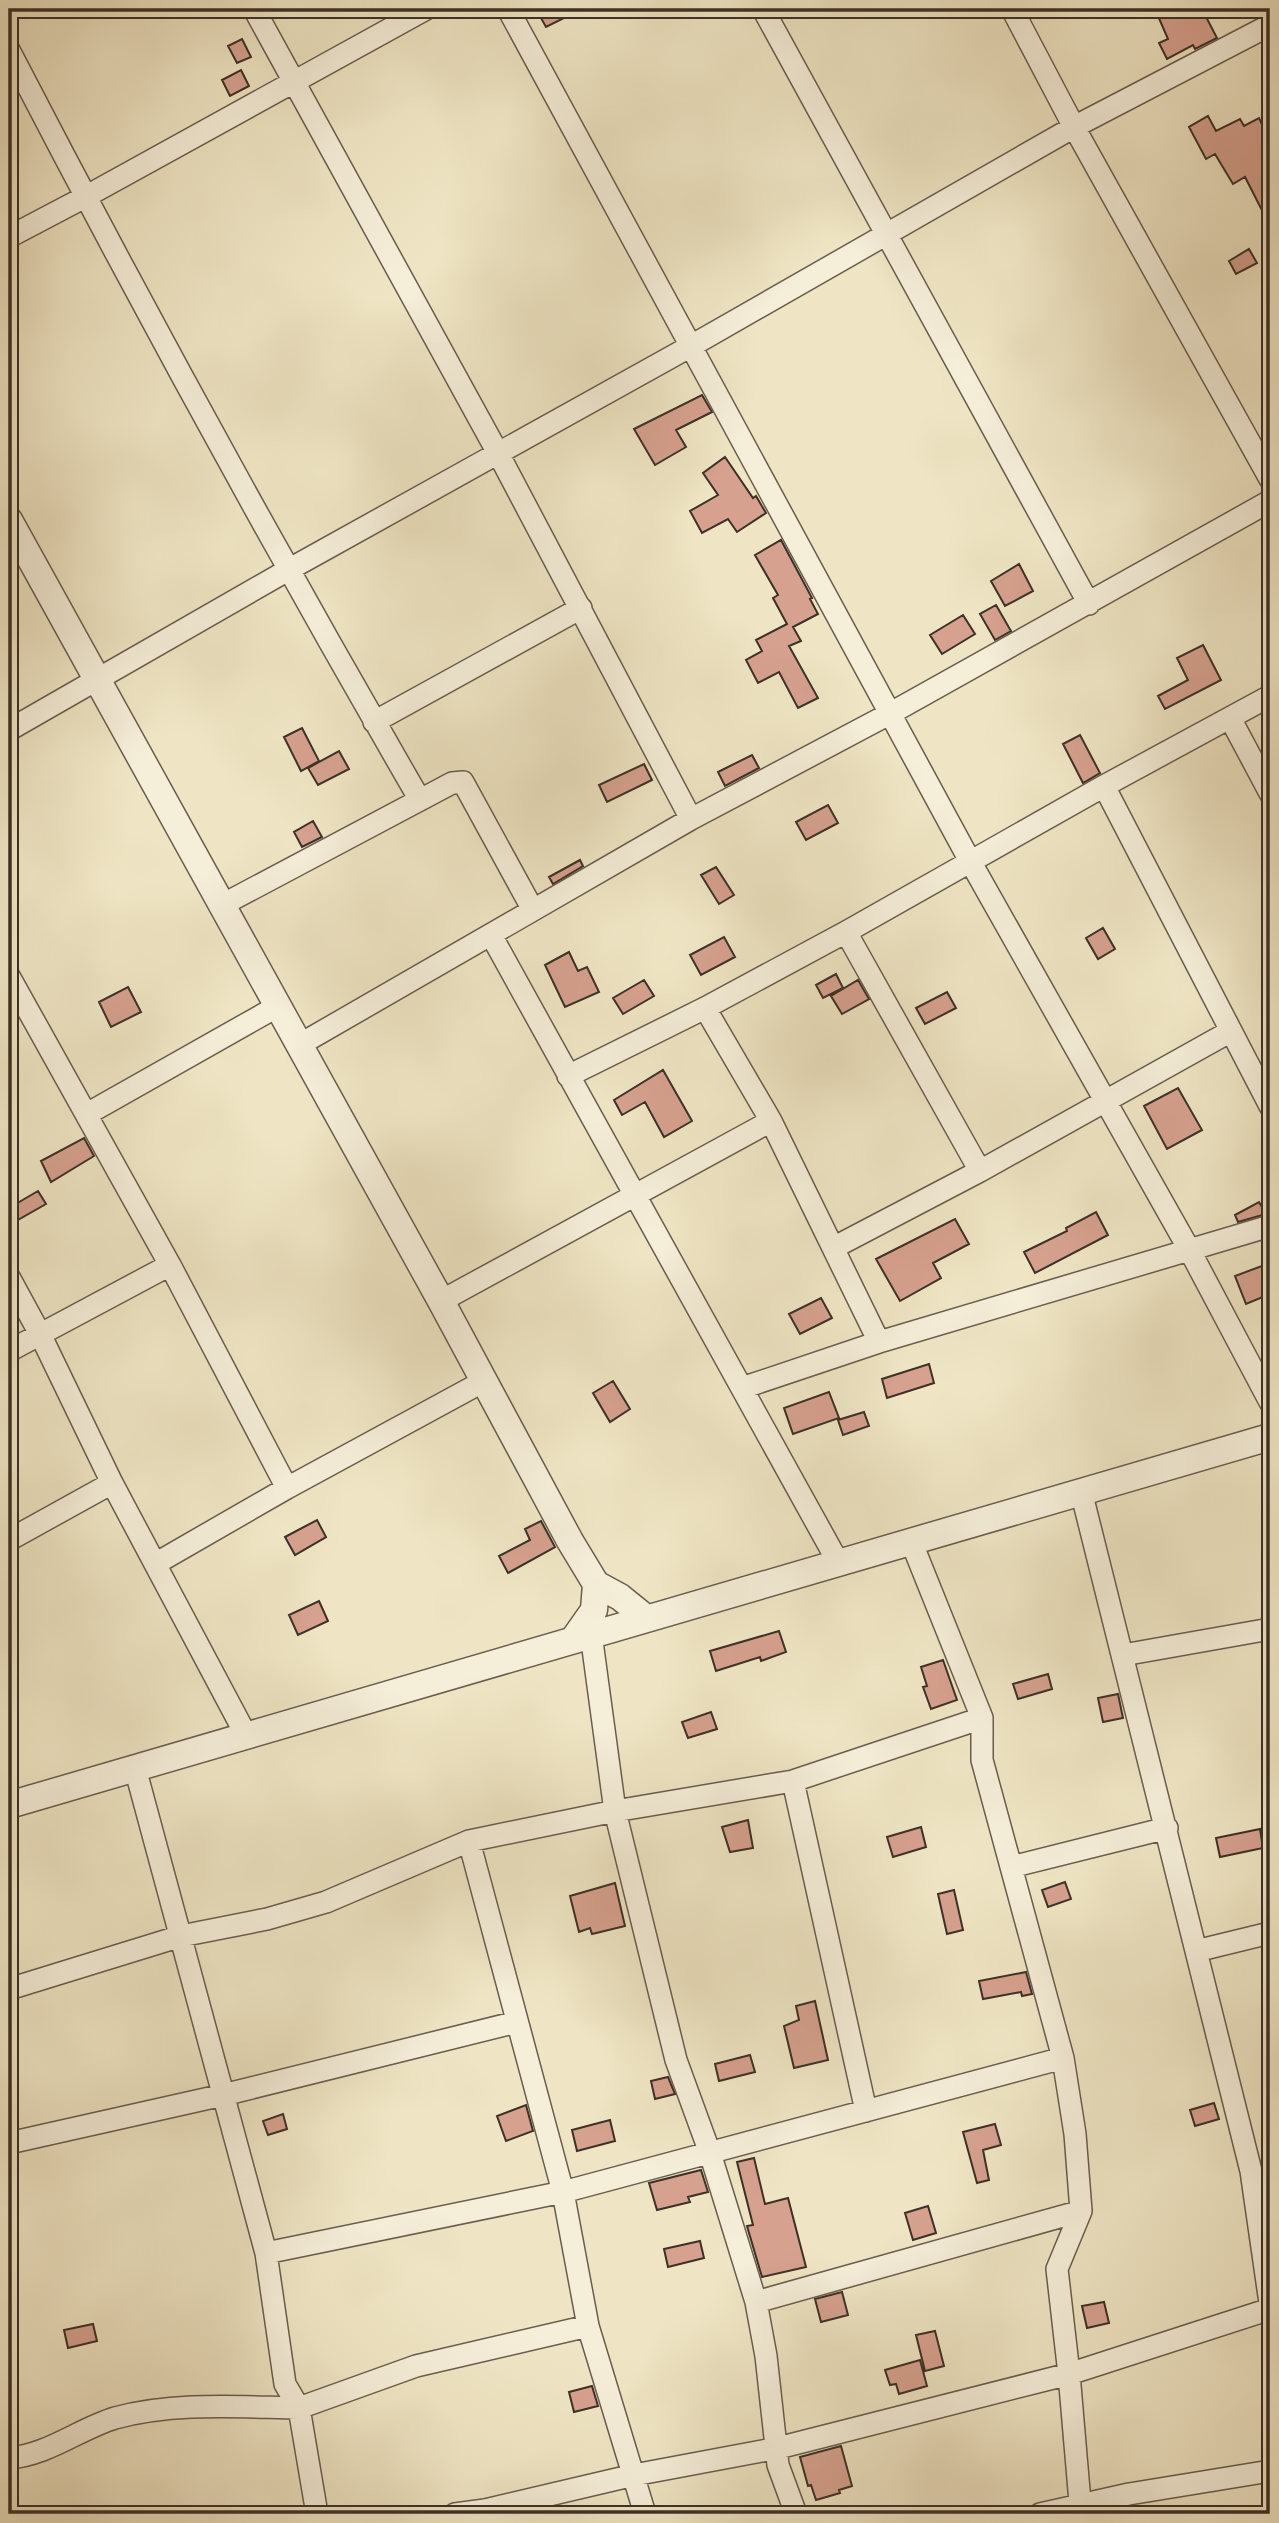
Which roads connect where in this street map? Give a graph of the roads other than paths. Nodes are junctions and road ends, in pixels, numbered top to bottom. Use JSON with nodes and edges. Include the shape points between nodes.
{"nodes":[{"id":1,"x":254,"y":9,"type":"edge"},
{"id":2,"x":426,"y":9,"type":"edge"},
{"id":3,"x":508,"y":9,"type":"edge"},
{"id":4,"x":763,"y":9,"type":"edge"},
{"id":5,"x":1012,"y":9,"type":"edge"},
{"id":6,"x":1270,"y":24,"type":"edge"},
{"id":7,"x":9,"y":50,"type":"edge"},
{"id":8,"x":293,"y":82,"type":"junction"},
{"id":9,"x":1074,"y":127,"type":"junction"},
{"id":10,"x":85,"y":197,"type":"junction"},
{"id":11,"x":885,"y":234,"type":"junction"},
{"id":12,"x":9,"y":237,"type":"edge"},
{"id":13,"x":691,"y":346,"type":"junction"},
{"id":14,"x":499,"y":455,"type":"junction"},
{"id":15,"x":1270,"y":479,"type":"edge"},
{"id":16,"x":1270,"y":501,"type":"edge"},
{"id":17,"x":9,"y":520,"type":"edge"},
{"id":18,"x":288,"y":570,"type":"junction"},
{"id":19,"x":1089,"y":604,"type":"junction"},
{"id":20,"x":582,"y":608,"type":"junction"},
{"id":21,"x":98,"y":680,"type":"junction"},
{"id":22,"x":1270,"y":696,"type":"edge"},
{"id":23,"x":891,"y":713,"type":"junction"},
{"id":24,"x":1230,"y":718,"type":"junction"},
{"id":25,"x":374,"y":722,"type":"junction"},
{"id":26,"x":9,"y":730,"type":"edge"},
{"id":27,"x":1104,"y":786,"type":"junction"},
{"id":28,"x":1270,"y":793,"type":"edge"},
{"id":29,"x":420,"y":800,"type":"junction"},
{"id":30,"x":691,"y":819,"type":"junction"},
{"id":31,"x":970,"y":862,"type":"junction"},
{"id":32,"x":222,"y":905,"type":"junction"},
{"id":33,"x":533,"y":910,"type":"junction"},
{"id":34,"x":846,"y":932,"type":"junction"},
{"id":35,"x":491,"y":935,"type":"junction"},
{"id":36,"x":9,"y":976,"type":"edge"},
{"id":37,"x":278,"y":1006,"type":"junction"},
{"id":38,"x":705,"y":1008,"type":"junction"},
{"id":39,"x":1231,"y":1031,"type":"junction"},
{"id":40,"x":299,"y":1045,"type":"junction"},
{"id":41,"x":568,"y":1076,"type":"junction"},
{"id":42,"x":1104,"y":1101,"type":"junction"},
{"id":43,"x":1270,"y":1105,"type":"edge"},
{"id":44,"x":87,"y":1114,"type":"junction"},
{"id":45,"x":771,"y":1121,"type":"junction"},
{"id":46,"x":980,"y":1171,"type":"junction"},
{"id":47,"x":635,"y":1194,"type":"junction"},
{"id":48,"x":1270,"y":1226,"type":"edge"},
{"id":49,"x":833,"y":1248,"type":"junction"},
{"id":50,"x":1190,"y":1251,"type":"junction"},
{"id":51,"x":170,"y":1265,"type":"junction"},
{"id":52,"x":9,"y":1277,"type":"edge"},
{"id":53,"x":441,"y":1301,"type":"junction"},
{"id":54,"x":40,"y":1334,"type":"junction"},
{"id":55,"x":879,"y":1342,"type":"junction"},
{"id":56,"x":9,"y":1351,"type":"edge"},
{"id":57,"x":484,"y":1381,"type":"junction"},
{"id":58,"x":742,"y":1388,"type":"junction"},
{"id":59,"x":1270,"y":1402,"type":"edge"},
{"id":60,"x":1270,"y":1437,"type":"edge"},
{"id":61,"x":113,"y":1483,"type":"junction"},
{"id":62,"x":287,"y":1488,"type":"junction"},
{"id":63,"x":1081,"y":1491,"type":"junction"},
{"id":64,"x":9,"y":1539,"type":"edge"},
{"id":65,"x":911,"y":1541,"type":"junction"},
{"id":66,"x":838,"y":1562,"type":"junction"},
{"id":67,"x":155,"y":1564,"type":"junction"},
{"id":68,"x":596,"y":1584,"type":"junction"},
{"id":69,"x":646,"y":1618,"type":"junction"},
{"id":70,"x":1270,"y":1629,"type":"edge"},
{"id":71,"x":582,"y":1637,"type":"junction"},
{"id":72,"x":1123,"y":1655,"type":"junction"},
{"id":73,"x":982,"y":1718,"type":"junction"},
{"id":74,"x":246,"y":1735,"type":"junction"},
{"id":75,"x":135,"y":1768,"type":"junction"},
{"id":76,"x":793,"y":1781,"type":"junction"},
{"id":77,"x":9,"y":1805,"type":"edge"},
{"id":78,"x":615,"y":1811,"type":"junction"},
{"id":79,"x":1167,"y":1828,"type":"junction"},
{"id":80,"x":469,"y":1841,"type":"junction"},
{"id":81,"x":1011,"y":1867,"type":"junction"},
{"id":82,"x":1270,"y":1933,"type":"edge"},
{"id":83,"x":181,"y":1936,"type":"junction"},
{"id":84,"x":1196,"y":1951,"type":"junction"},
{"id":85,"x":9,"y":1989,"type":"edge"},
{"id":86,"x":517,"y":2022,"type":"junction"},
{"id":87,"x":1063,"y":2059,"type":"junction"},
{"id":88,"x":223,"y":2095,"type":"junction"},
{"id":89,"x":866,"y":2111,"type":"junction"},
{"id":90,"x":9,"y":2143,"type":"edge"},
{"id":91,"x":710,"y":2152,"type":"junction"},
{"id":92,"x":1261,"y":2169,"type":"edge"},
{"id":93,"x":563,"y":2192,"type":"junction"},
{"id":94,"x":1081,"y":2211,"type":"junction"},
{"id":95,"x":266,"y":2253,"type":"junction"},
{"id":96,"x":756,"y":2302,"type":"junction"},
{"id":97,"x":1270,"y":2303,"type":"edge"},
{"id":98,"x":1270,"y":2309,"type":"edge"},
{"id":99,"x":588,"y":2326,"type":"junction"},
{"id":100,"x":1069,"y":2374,"type":"junction"},
{"id":101,"x":299,"y":2408,"type":"junction"},
{"id":102,"x":778,"y":2448,"type":"junction"},
{"id":103,"x":9,"y":2458,"type":"edge"},
{"id":104,"x":1270,"y":2471,"type":"edge"},
{"id":105,"x":634,"y":2475,"type":"junction"},
{"id":106,"x":1132,"y":2504,"type":"edge"},
{"id":107,"x":1079,"y":2509,"type":"edge"},
{"id":108,"x":317,"y":2514,"type":"edge"},
{"id":109,"x":455,"y":2514,"type":"edge"},
{"id":110,"x":645,"y":2514,"type":"edge"},
{"id":111,"x":796,"y":2514,"type":"edge"},
{"id":112,"x":1040,"y":2514,"type":"edge"}],
"edges":[{"from":1,"to":8,"type":"street"},
{"from":2,"to":8,"type":"street"},
{"from":3,"to":13,"type":"street"},
{"from":4,"to":11,"type":"street"},
{"from":5,"to":9,"type":"street"},
{"from":6,"to":9,"type":"street"},
{"from":7,"to":10,"type":"street"},
{"from":8,"to":10,"type":"street"},
{"from":8,"to":14,"type":"street"},
{"from":9,"to":11,"type":"street"},
{"from":9,"to":15,"type":"street"},
{"from":10,"to":12,"type":"street"},
{"from":10,"to":18,"type":"street"},
{"from":11,"to":13,"type":"street"},
{"from":11,"to":19,"type":"street"},
{"from":13,"to":14,"type":"street"},
{"from":13,"to":23,"type":"street"},
{"from":14,"to":18,"type":"street"},
{"from":14,"to":20,"type":"street"},
{"from":16,"to":19,"type":"street"},
{"from":17,"to":21,"type":"street"},
{"from":18,"to":21,"type":"street"},
{"from":18,"to":25,"type":"street"},
{"from":19,"to":23,"type":"street"},
{"from":20,"to":25,"type":"street"},
{"from":20,"to":30,"type":"street"},
{"from":21,"to":26,"type":"street"},
{"from":21,"to":32,"type":"street"},
{"from":22,"to":24,"type":"street"},
{"from":23,"to":30,"type":"street"},
{"from":23,"to":31,"type":"street"},
{"from":24,"to":27,"type":"street"},
{"from":24,"to":28,"type":"street"},
{"from":25,"to":29,"type":"street"},
{"from":27,"to":31,"type":"street"},
{"from":27,"to":39,"type":"street"},
{"from":29,"to":32,"type":"street"},
{"from":29,"to":33,"type":"street","via":[[463,782]]},
{"from":30,"to":33,"type":"street"},
{"from":31,"to":34,"type":"street"},
{"from":31,"to":42,"type":"street"},
{"from":32,"to":37,"type":"street"},
{"from":33,"to":35,"type":"street"},
{"from":34,"to":38,"type":"street"},
{"from":34,"to":46,"type":"street"},
{"from":35,"to":40,"type":"street"},
{"from":35,"to":41,"type":"street"},
{"from":36,"to":44,"type":"street"},
{"from":37,"to":40,"type":"street"},
{"from":37,"to":44,"type":"street"},
{"from":38,"to":41,"type":"street"},
{"from":38,"to":45,"type":"street"},
{"from":39,"to":42,"type":"street"},
{"from":39,"to":43,"type":"street"},
{"from":40,"to":53,"type":"street"},
{"from":41,"to":47,"type":"street"},
{"from":42,"to":46,"type":"street"},
{"from":42,"to":50,"type":"street"},
{"from":44,"to":51,"type":"street"},
{"from":45,"to":47,"type":"street"},
{"from":45,"to":49,"type":"street"},
{"from":46,"to":49,"type":"street"},
{"from":47,"to":53,"type":"street"},
{"from":47,"to":58,"type":"street"},
{"from":48,"to":50,"type":"street"},
{"from":49,"to":55,"type":"street"},
{"from":50,"to":55,"type":"street"},
{"from":50,"to":59,"type":"street"},
{"from":51,"to":54,"type":"street"},
{"from":51,"to":62,"type":"street"},
{"from":52,"to":54,"type":"street"},
{"from":53,"to":57,"type":"street"},
{"from":54,"to":56,"type":"street"},
{"from":54,"to":61,"type":"street"},
{"from":55,"to":58,"type":"street"},
{"from":57,"to":62,"type":"street"},
{"from":57,"to":68,"type":"street"},
{"from":58,"to":66,"type":"street"},
{"from":60,"to":63,"type":"street"},
{"from":61,"to":64,"type":"street"},
{"from":61,"to":67,"type":"street"},
{"from":62,"to":67,"type":"street"},
{"from":63,"to":65,"type":"street"},
{"from":63,"to":72,"type":"street"},
{"from":65,"to":66,"type":"street"},
{"from":65,"to":73,"type":"street"},
{"from":66,"to":69,"type":"street"},
{"from":67,"to":74,"type":"street"},
{"from":68,"to":69,"type":"street"},
{"from":68,"to":71,"type":"street","via":[[594,1610]]},
{"from":69,"to":71,"type":"street"},
{"from":70,"to":72,"type":"street"},
{"from":71,"to":74,"type":"street"},
{"from":71,"to":78,"type":"street"},
{"from":72,"to":79,"type":"street"},
{"from":73,"to":76,"type":"street"},
{"from":73,"to":81,"type":"street","via":[[982,1760]]},
{"from":74,"to":75,"type":"street"},
{"from":75,"to":77,"type":"street"},
{"from":75,"to":83,"type":"street"},
{"from":76,"to":78,"type":"street"},
{"from":76,"to":89,"type":"street"},
{"from":78,"to":80,"type":"street"},
{"from":78,"to":91,"type":"street","via":[[676,2060]]},
{"from":79,"to":81,"type":"street"},
{"from":79,"to":84,"type":"street"},
{"from":80,"to":83,"type":"street","via":[[326,1902]]},
{"from":80,"to":86,"type":"street"},
{"from":81,"to":87,"type":"street"},
{"from":82,"to":84,"type":"street"},
{"from":83,"to":85,"type":"street"},
{"from":83,"to":88,"type":"street"},
{"from":84,"to":92,"type":"street"},
{"from":86,"to":88,"type":"street"},
{"from":86,"to":93,"type":"street"},
{"from":87,"to":89,"type":"street"},
{"from":87,"to":94,"type":"street"},
{"from":88,"to":90,"type":"street"},
{"from":88,"to":95,"type":"street"},
{"from":89,"to":91,"type":"street"},
{"from":91,"to":93,"type":"street"},
{"from":91,"to":96,"type":"street"},
{"from":92,"to":97,"type":"street"},
{"from":93,"to":95,"type":"street"},
{"from":93,"to":99,"type":"street"},
{"from":94,"to":96,"type":"street"},
{"from":94,"to":100,"type":"street","via":[[1057,2269]]},
{"from":95,"to":101,"type":"street","via":[[285,2384]]},
{"from":96,"to":102,"type":"street"},
{"from":98,"to":100,"type":"street"},
{"from":99,"to":101,"type":"street","via":[[416,2366]]},
{"from":99,"to":105,"type":"street"},
{"from":100,"to":102,"type":"street"},
{"from":100,"to":107,"type":"street"},
{"from":101,"to":103,"type":"street","via":[[146,2410],[111,2420],[43,2451]]},
{"from":101,"to":108,"type":"street"},
{"from":102,"to":105,"type":"street"},
{"from":102,"to":111,"type":"street","via":[[778,2465]]},
{"from":104,"to":106,"type":"street"},
{"from":105,"to":109,"type":"street"},
{"from":105,"to":110,"type":"street"},
{"from":106,"to":107,"type":"street"},
{"from":107,"to":112,"type":"street"}]}
